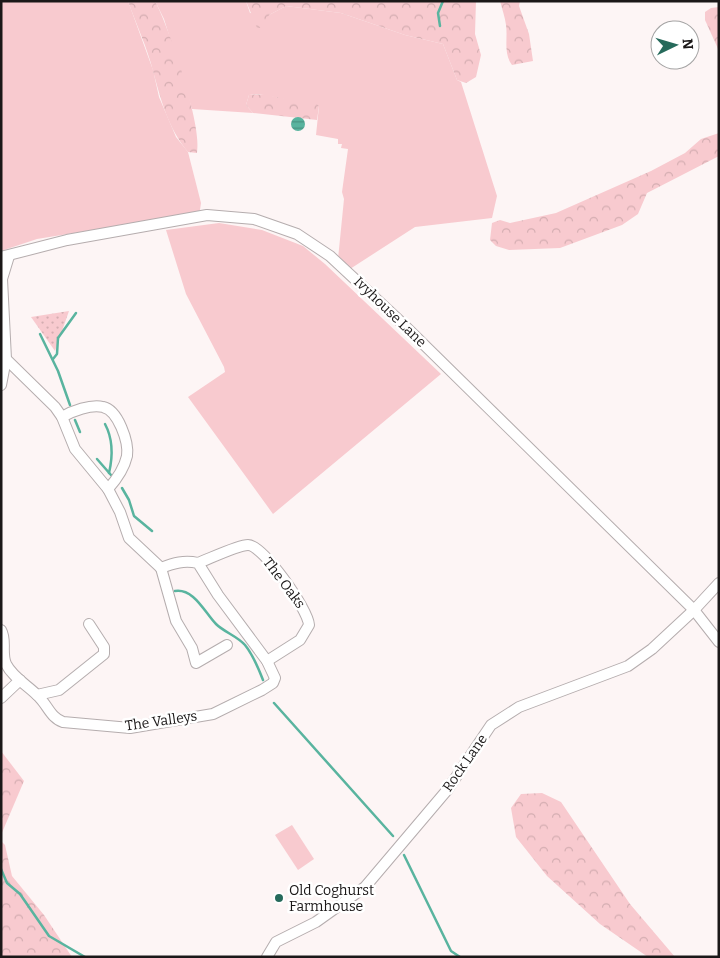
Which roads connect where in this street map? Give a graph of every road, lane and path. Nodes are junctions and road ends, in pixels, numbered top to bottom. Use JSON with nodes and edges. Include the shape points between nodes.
{"nodes":[{"id":1,"x":5,"y":256,"type":"edge"},
{"id":2,"x":2,"y":277,"type":"edge"},
{"id":3,"x":6,"y":359,"type":"junction"},
{"id":4,"x":1,"y":385,"type":"edge"},
{"id":5,"x":62,"y":417,"type":"junction"},
{"id":6,"x":108,"y":489,"type":"junction"},
{"id":7,"x":198,"y":564,"type":"junction"},
{"id":8,"x":161,"y":568,"type":"junction"},
{"id":9,"x":719,"y":583,"type":"edge"},
{"id":10,"x":694,"y":610,"type":"junction"},
{"id":11,"x":90,"y":624,"type":"dead end"},
{"id":12,"x":1,"y":630,"type":"edge"},
{"id":13,"x":719,"y":642,"type":"edge"},
{"id":14,"x":228,"y":644,"type":"dead end"},
{"id":15,"x":267,"y":661,"type":"junction"},
{"id":16,"x":20,"y":680,"type":"junction"},
{"id":17,"x":38,"y":696,"type":"junction"},
{"id":18,"x":1,"y":698,"type":"edge"},
{"id":19,"x":267,"y":957,"type":"edge"}],
"edges":[{"from":1,"to":2,"type":"street"},
{"from":1,"to":10,"type":"street","name":"Ivyhouse Lane","via":[[67,240],[207,215],[244,217],[297,234],[330,256],[396,317]]},
{"from":2,"to":3,"type":"street"},
{"from":3,"to":4,"type":"street"},
{"from":3,"to":5,"type":"street","via":[[56,407]]},
{"from":5,"to":6,"type":"street","via":[[75,449]]},
{"from":5,"to":6,"type":"street","via":[[70,412],[100,406],[110,411],[118,423],[125,434],[127,455],[119,477]]},
{"from":6,"to":8,"type":"street","via":[[129,538]]},
{"from":7,"to":8,"type":"street","via":[[176,562]]},
{"from":7,"to":15,"type":"street"},
{"from":7,"to":15,"type":"street","name":"The Oaks","via":[[248,545],[258,548],[286,582],[306,612],[309,625],[300,640]]},
{"from":8,"to":14,"type":"street","via":[[176,621],[192,648],[196,662]]},
{"from":9,"to":10,"type":"street","name":"Rock Lane"},
{"from":10,"to":13,"type":"street","name":"Ivyhouse Lane"},
{"from":10,"to":19,"type":"street","name":"Rock Lane","via":[[652,649],[628,666],[519,707],[491,725],[448,789],[365,887],[316,922],[276,942]]},
{"from":11,"to":17,"type":"street","via":[[104,647],[104,654],[59,690]]},
{"from":12,"to":16,"type":"street","name":"The Valleys","via":[[5,662]]},
{"from":15,"to":17,"type":"street","name":"The Valleys","via":[[275,678],[273,683],[213,714],[130,728],[57,720]]},
{"from":16,"to":17,"type":"street","name":"The Valleys"},
{"from":16,"to":18,"type":"street"}]}
